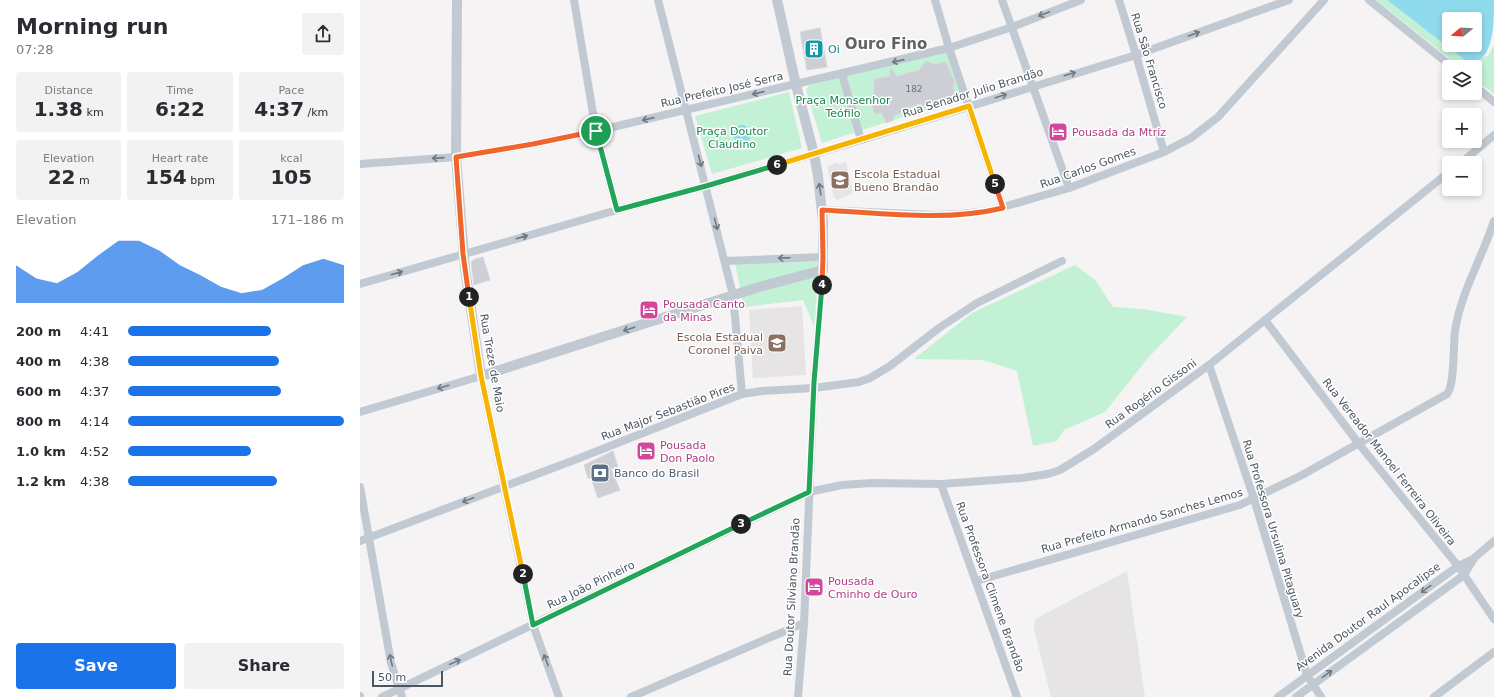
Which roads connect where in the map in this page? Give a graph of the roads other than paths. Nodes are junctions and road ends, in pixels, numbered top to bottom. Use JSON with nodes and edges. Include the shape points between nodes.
{"nodes":[{"id":1,"x":457,"y":0,"type":"edge"},
{"id":2,"x":574,"y":0,"type":"edge"},
{"id":3,"x":658,"y":0,"type":"edge"},
{"id":4,"x":777,"y":0,"type":"edge"},
{"id":5,"x":935,"y":0,"type":"edge"},
{"id":6,"x":1002,"y":0,"type":"edge"},
{"id":7,"x":1081,"y":0,"type":"edge"},
{"id":8,"x":1118,"y":0,"type":"edge"},
{"id":9,"x":1289,"y":0,"type":"edge"},
{"id":10,"x":1324,"y":0,"type":"edge"},
{"id":11,"x":1369,"y":0,"type":"edge"},
{"id":12,"x":1012,"y":27,"type":"junction"},
{"id":13,"x":949,"y":48,"type":"junction"},
{"id":14,"x":1136,"y":54,"type":"junction"},
{"id":15,"x":1443,"y":60,"type":"edge"},
{"id":16,"x":842,"y":74,"type":"junction"},
{"id":17,"x":796,"y":85,"type":"junction"},
{"id":18,"x":1033,"y":86,"type":"junction"},
{"id":19,"x":1482,"y":92,"type":"edge"},
{"id":20,"x":1494,"y":102,"type":"edge"},
{"id":21,"x":969,"y":106,"type":"junction"},
{"id":22,"x":686,"y":110,"type":"junction"},
{"id":23,"x":596,"y":131,"type":"junction"},
{"id":24,"x":1494,"y":135,"type":"edge"},
{"id":25,"x":862,"y":140,"type":"junction"},
{"id":26,"x":1164,"y":152,"type":"junction"},
{"id":27,"x":814,"y":154,"type":"junction"},
{"id":28,"x":1469,"y":156,"type":"edge"},
{"id":29,"x":456,"y":157,"type":"junction"},
{"id":30,"x":360,"y":164,"type":"edge"},
{"id":31,"x":1442,"y":178,"type":"edge"},
{"id":32,"x":706,"y":186,"type":"junction"},
{"id":33,"x":1068,"y":188,"type":"junction"},
{"id":34,"x":1003,"y":208,"type":"junction"},
{"id":35,"x":617,"y":210,"type":"junction"},
{"id":36,"x":822,"y":210,"type":"junction"},
{"id":37,"x":1494,"y":221,"type":"edge"},
{"id":38,"x":463,"y":254,"type":"junction"},
{"id":39,"x":823,"y":257,"type":"junction"},
{"id":40,"x":725,"y":260,"type":"junction"},
{"id":41,"x":1062,"y":261,"type":"dead end"},
{"id":42,"x":823,"y":270,"type":"junction"},
{"id":43,"x":360,"y":284,"type":"edge"},
{"id":44,"x":733,"y":295,"type":"junction"},
{"id":45,"x":1266,"y":320,"type":"junction"},
{"id":46,"x":1209,"y":365,"type":"junction"},
{"id":47,"x":481,"y":376,"type":"junction"},
{"id":48,"x":814,"y":388,"type":"junction"},
{"id":49,"x":742,"y":394,"type":"junction"},
{"id":50,"x":360,"y":412,"type":"edge"},
{"id":51,"x":1359,"y":444,"type":"junction"},
{"id":52,"x":941,"y":484,"type":"junction"},
{"id":53,"x":504,"y":486,"type":"junction"},
{"id":54,"x":360,"y":487,"type":"edge"},
{"id":55,"x":809,"y":492,"type":"junction"},
{"id":56,"x":1254,"y":499,"type":"junction"},
{"id":57,"x":369,"y":538,"type":"junction"},
{"id":58,"x":360,"y":541,"type":"edge"},
{"id":59,"x":1494,"y":541,"type":"edge"},
{"id":60,"x":1473,"y":559,"type":"junction"},
{"id":61,"x":1458,"y":566,"type":"junction"},
{"id":62,"x":1464,"y":575,"type":"junction"},
{"id":63,"x":976,"y":581,"type":"junction"},
{"id":64,"x":1494,"y":619,"type":"edge"},
{"id":65,"x":804,"y":623,"type":"junction"},
{"id":66,"x":533,"y":625,"type":"junction"},
{"id":67,"x":1374,"y":627,"type":"junction"},
{"id":68,"x":1380,"y":635,"type":"junction"},
{"id":69,"x":1494,"y":652,"type":"edge"},
{"id":70,"x":1307,"y":675,"type":"junction"},
{"id":71,"x":1312,"y":685,"type":"junction"},
{"id":72,"x":400,"y":693,"type":"edge"},
{"id":73,"x":382,"y":697,"type":"edge"},
{"id":74,"x":559,"y":697,"type":"edge"},
{"id":75,"x":631,"y":697,"type":"edge"},
{"id":76,"x":798,"y":697,"type":"edge"},
{"id":77,"x":1017,"y":697,"type":"edge"},
{"id":78,"x":1278,"y":697,"type":"edge"},
{"id":79,"x":1296,"y":697,"type":"edge"},
{"id":80,"x":1321,"y":697,"type":"edge"},
{"id":81,"x":1434,"y":697,"type":"edge"}],
"edges":[{"from":1,"to":29,"type":"street","name":"Rua Treze de Maio"},
{"from":2,"to":23,"type":"street"},
{"from":3,"to":22,"type":"street"},
{"from":4,"to":17,"type":"street","name":"Rua Doutor Silviano Brandão"},
{"from":5,"to":13,"type":"street"},
{"from":6,"to":12,"type":"street"},
{"from":7,"to":12,"type":"street","name":"Rua Prefeito José Serra","one_way":true},
{"from":8,"to":14,"type":"street","name":"Rua São Francisco"},
{"from":14,"to":9,"type":"street","name":"Rua Senador Julio Brandão","one_way":true},
{"from":10,"to":26,"type":"street","name":"Rua Carlos Gomes","via":[[1218,117],[1191,138]]},
{"from":11,"to":15,"type":"street"},
{"from":12,"to":13,"type":"street","name":"Rua Prefeito José Serra"},
{"from":12,"to":18,"type":"street"},
{"from":13,"to":16,"type":"street","name":"Rua Prefeito José Serra","one_way":true},
{"from":13,"to":21,"type":"street"},
{"from":18,"to":14,"type":"street","name":"Rua Senador Julio Brandão","one_way":true},
{"from":14,"to":26,"type":"street","name":"Rua São Francisco"},
{"from":16,"to":17,"type":"street","name":"Rua Prefeito José Serra"},
{"from":16,"to":25,"type":"street"},
{"from":17,"to":22,"type":"street","name":"Rua Prefeito José Serra","one_way":true},
{"from":17,"to":27,"type":"street","name":"Rua Doutor Silviano Brandão"},
{"from":21,"to":18,"type":"street","name":"Rua Senador Julio Brandão","one_way":true},
{"from":18,"to":33,"type":"street"},
{"from":19,"to":20,"type":"street"},
{"from":21,"to":25,"type":"street","name":"Rua Senador Julio Brandão"},
{"from":21,"to":34,"type":"street"},
{"from":22,"to":23,"type":"street","name":"Rua Prefeito José Serra","one_way":true},
{"from":22,"to":32,"type":"street","one_way":true},
{"from":23,"to":29,"type":"street","name":"Rua Prefeito José Serra"},
{"from":23,"to":35,"type":"street"},
{"from":24,"to":28,"type":"street"},
{"from":25,"to":27,"type":"street","name":"Rua Senador Julio Brandão"},
{"from":26,"to":33,"type":"street","name":"Rua Carlos Gomes"},
{"from":27,"to":32,"type":"street","name":"Rua Senador Julio Brandão"},
{"from":36,"to":27,"type":"street","name":"Rua Doutor Silviano Brandão","one_way":true},
{"from":29,"to":30,"type":"street","name":"Rua Prefeito José Serra","one_way":true},
{"from":29,"to":38,"type":"street","name":"Rua Treze de Maio"},
{"from":31,"to":45,"type":"street","name":"Rua Rogério Gissoni"},
{"from":32,"to":35,"type":"street","name":"Rua Senador Julio Brandão"},
{"from":32,"to":40,"type":"street","one_way":true},
{"from":33,"to":34,"type":"street","name":"Rua Carlos Gomes"},
{"from":34,"to":36,"type":"street","name":"Rua Carlos Gomes","via":[[974,214],[948,215]]},
{"from":38,"to":35,"type":"street","name":"Rua Senador Julio Brandão","one_way":true},
{"from":36,"to":39,"type":"street","name":"Rua Doutor Silviano Brandão"},
{"from":37,"to":51,"type":"street","name":"Rua Prefeito Armando Sanches Lemos","via":[[1456,321],[1451,385],[1446,394]]},
{"from":43,"to":38,"type":"street","name":"Rua Senador Julio Brandão","one_way":true},
{"from":38,"to":47,"type":"street","name":"Rua Treze de Maio"},
{"from":39,"to":40,"type":"street","one_way":true},
{"from":39,"to":42,"type":"street","name":"Rua Doutor Silviano Brandão"},
{"from":40,"to":44,"type":"street"},
{"from":41,"to":48,"type":"street","name":"Rua Major Sebastião Pires","via":[[977,303],[870,378],[859,382]]},
{"from":42,"to":44,"type":"street"},
{"from":42,"to":48,"type":"street","name":"Rua Doutor Silviano Brandão"},
{"from":44,"to":47,"type":"street","one_way":true},
{"from":44,"to":49,"type":"street"},
{"from":45,"to":46,"type":"street","name":"Rua Rogério Gissoni"},
{"from":45,"to":51,"type":"street","name":"Rua Vereador Manoel Ferreira Oliveira"},
{"from":46,"to":52,"type":"street","name":"Rua Rogério Gissoni","via":[[1094,449],[1060,470],[1022,478]]},
{"from":46,"to":56,"type":"street","name":"Rua Professora Ursulina Pitaguary"},
{"from":47,"to":50,"type":"street","one_way":true},
{"from":47,"to":53,"type":"street","name":"Rua Treze de Maio"},
{"from":48,"to":49,"type":"street","name":"Rua Major Sebastião Pires"},
{"from":48,"to":55,"type":"street","name":"Rua Doutor Silviano Brandão"},
{"from":49,"to":53,"type":"street","name":"Rua Major Sebastião Pires"},
{"from":51,"to":56,"type":"street","name":"Rua Prefeito Armando Sanches Lemos"},
{"from":51,"to":61,"type":"street","name":"Rua Vereador Manoel Ferreira Oliveira"},
{"from":52,"to":55,"type":"street","name":"Rua Rogério Gissoni","via":[[872,483],[842,485]]},
{"from":52,"to":63,"type":"street","name":"Rua Professora Climene Brandão"},
{"from":53,"to":57,"type":"street","name":"Rua Major Sebastião Pires","one_way":true},
{"from":53,"to":66,"type":"street","name":"Rua Treze de Maio"},
{"from":54,"to":57,"type":"street"},
{"from":55,"to":65,"type":"street","name":"Rua Doutor Silviano Brandão"},
{"from":55,"to":66,"type":"street","name":"Rua João Pinheiro"},
{"from":56,"to":63,"type":"street","name":"Rua Prefeito Armando Sanches Lemos","via":[[1215,513]]},
{"from":56,"to":70,"type":"street","name":"Rua Professora Ursulina Pitaguary"},
{"from":57,"to":58,"type":"street","name":"Rua Major Sebastião Pires"},
{"from":72,"to":57,"type":"street","one_way":true},
{"from":59,"to":60,"type":"street","name":"Avenida Doutor Raul Apocalipse"},
{"from":60,"to":61,"type":"street","name":"Avenida Doutor Raul Apocalipse"},
{"from":60,"to":62,"type":"street","name":"Avenida Doutor Raul Apocalipse"},
{"from":61,"to":62,"type":"street","name":"Rua Vereador Manoel Ferreira Oliveira"},
{"from":61,"to":67,"type":"street","name":"Avenida Doutor Raul Apocalipse","one_way":true},
{"from":62,"to":64,"type":"street","name":"Rua Vereador Manoel Ferreira Oliveira"},
{"from":62,"to":68,"type":"street","name":"Avenida Doutor Raul Apocalipse"},
{"from":63,"to":77,"type":"street","name":"Rua Professora Climene Brandão"},
{"from":65,"to":75,"type":"street"},
{"from":65,"to":76,"type":"street","name":"Rua Doutor Silviano Brandão"},
{"from":72,"to":66,"type":"street","name":"Rua João Pinheiro","one_way":true},
{"from":74,"to":66,"type":"street","name":"Rua Treze de Maio","one_way":true},
{"from":67,"to":68,"type":"street"},
{"from":67,"to":70,"type":"street","name":"Avenida Doutor Raul Apocalipse"},
{"from":71,"to":68,"type":"street","name":"Avenida Doutor Raul Apocalipse","one_way":true},
{"from":69,"to":81,"type":"street"},
{"from":70,"to":71,"type":"street","name":"Rua Professora Ursulina Pitaguary"},
{"from":70,"to":78,"type":"street","name":"Avenida Doutor Raul Apocalipse"},
{"from":71,"to":79,"type":"street","name":"Avenida Doutor Raul Apocalipse"},
{"from":71,"to":80,"type":"street","name":"Rua Professora Ursulina Pitaguary"},
{"from":72,"to":73,"type":"street","name":"Rua João Pinheiro"}]}
